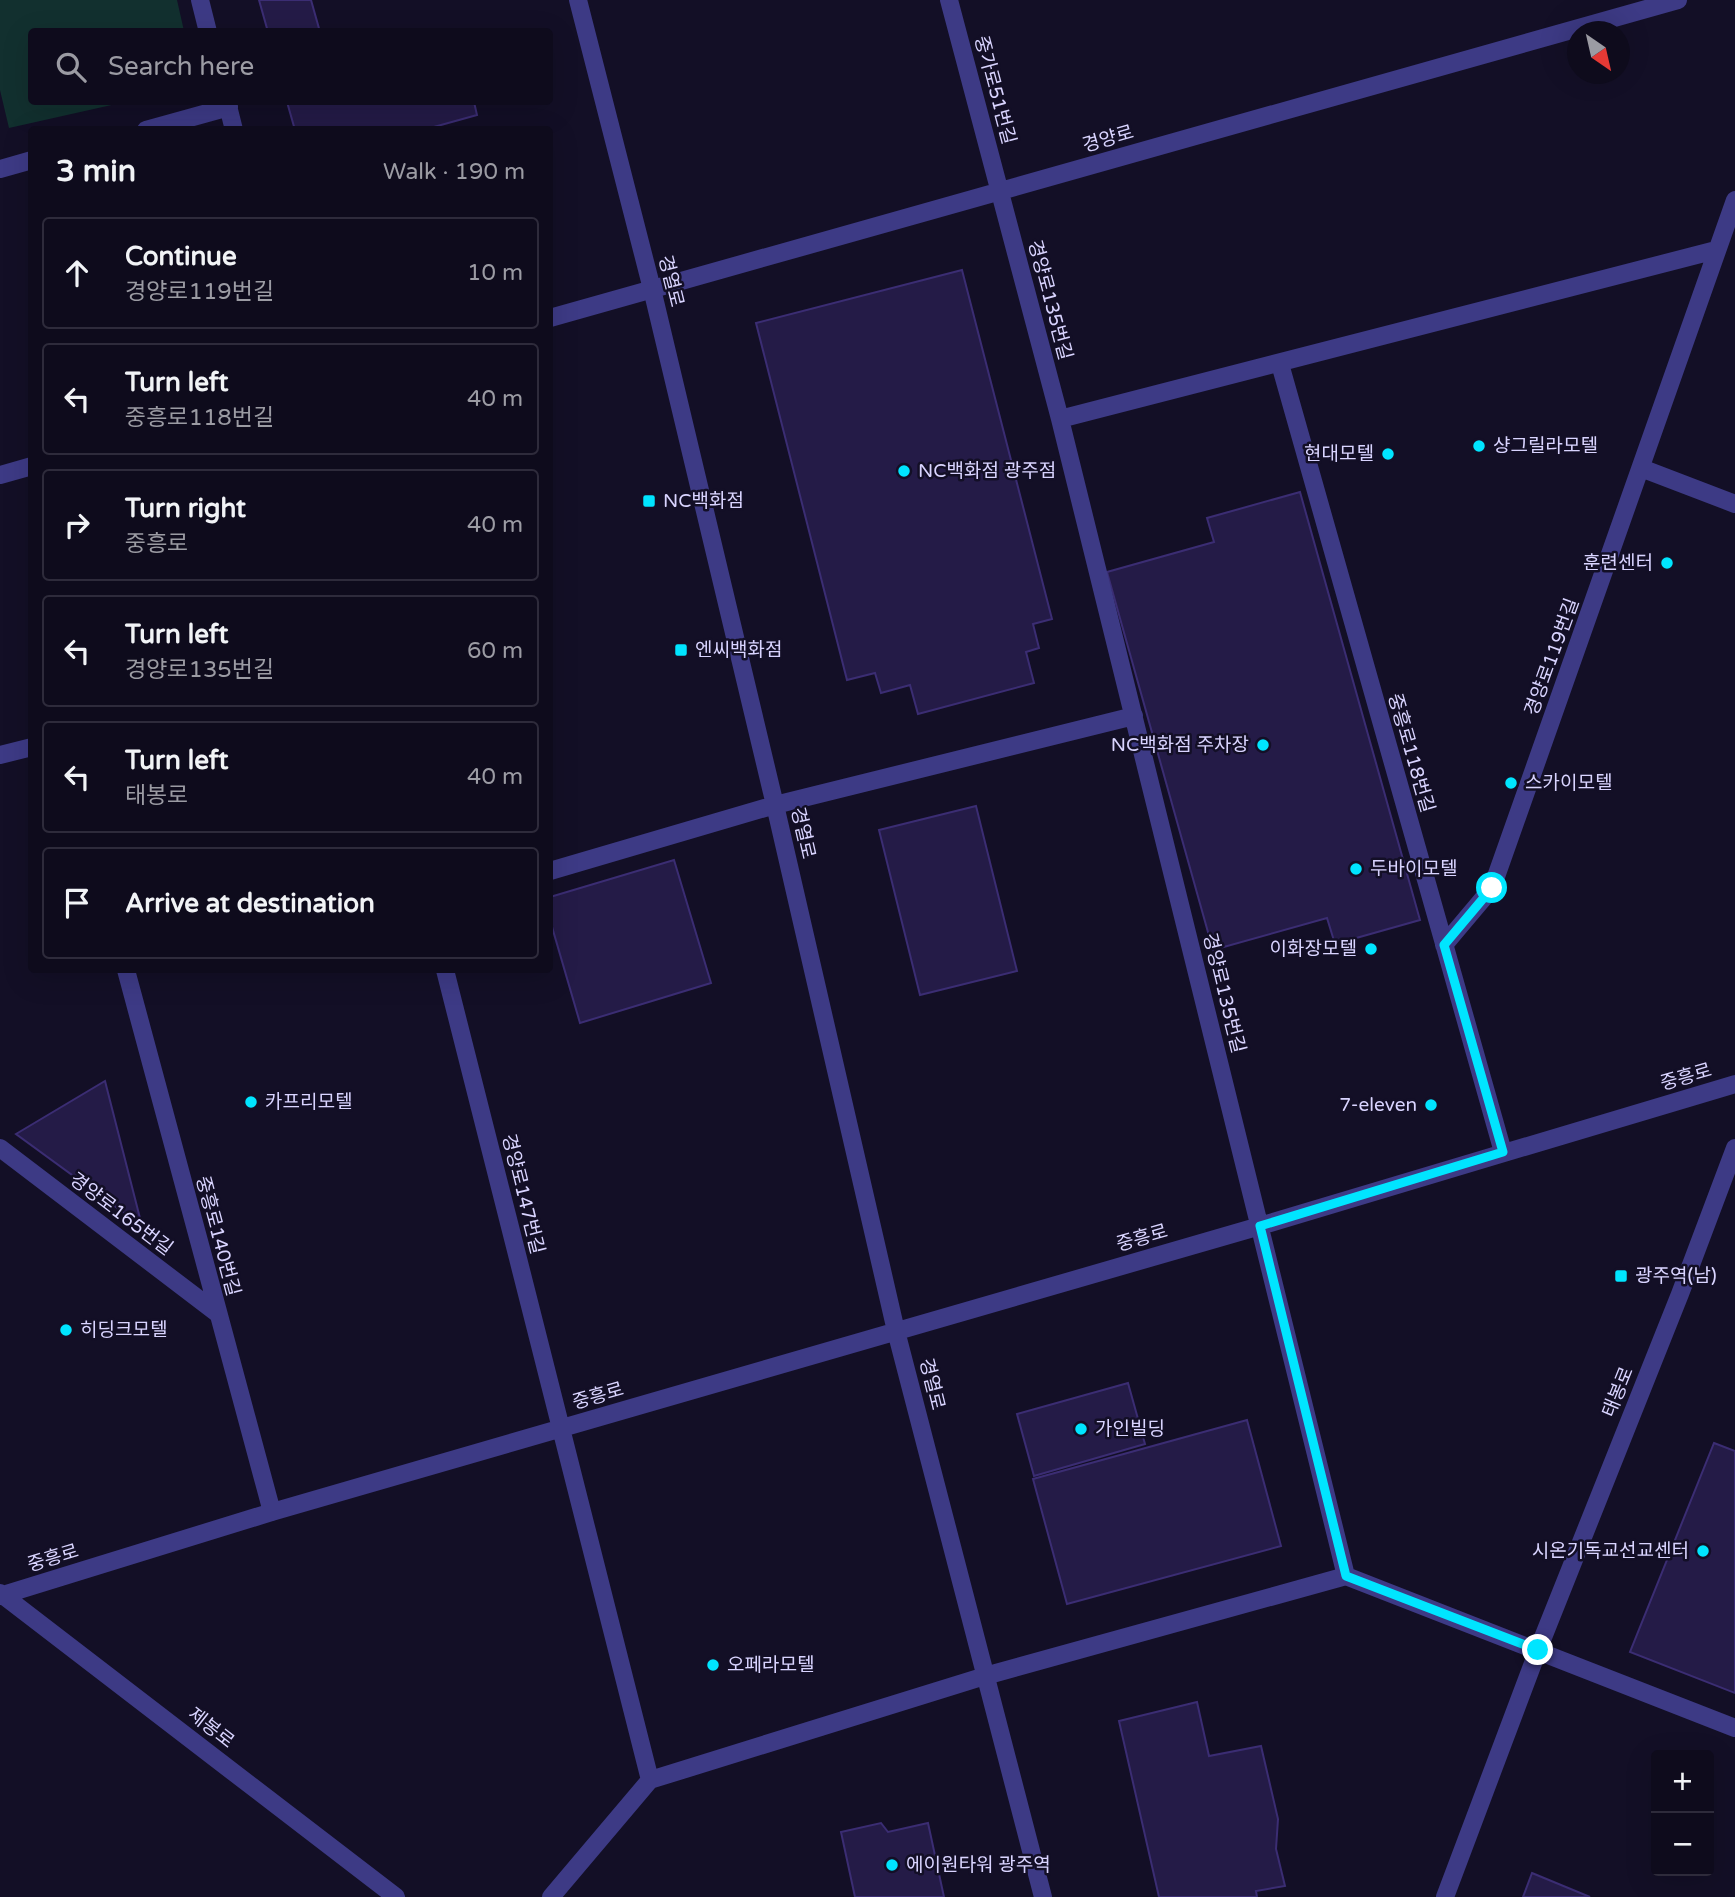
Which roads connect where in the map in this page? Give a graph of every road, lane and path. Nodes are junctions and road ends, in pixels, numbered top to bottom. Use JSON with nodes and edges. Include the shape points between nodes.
{"nodes":[{"id":1,"x":200,"y":0,"type":"edge"},
{"id":2,"x":578,"y":0,"type":"edge"},
{"id":3,"x":949,"y":0,"type":"edge"},
{"id":4,"x":1678,"y":0,"type":"edge"},
{"id":5,"x":207,"y":28,"type":"edge"},
{"id":6,"x":225,"y":105,"type":"edge"},
{"id":7,"x":228,"y":105,"type":"edge"},
{"id":8,"x":159,"y":126,"type":"edge"},
{"id":9,"x":233,"y":126,"type":"edge"},
{"id":10,"x":28,"y":161,"type":"edge"},
{"id":11,"x":0,"y":169,"type":"edge"},
{"id":12,"x":999,"y":191,"type":"junction"},
{"id":13,"x":1735,"y":200,"type":"edge"},
{"id":14,"x":1716,"y":250,"type":"junction"},
{"id":15,"x":652,"y":289,"type":"junction"},
{"id":16,"x":553,"y":317,"type":"edge"},
{"id":17,"x":1280,"y":364,"type":"junction"},
{"id":18,"x":1059,"y":419,"type":"junction"},
{"id":19,"x":28,"y":467,"type":"edge"},
{"id":20,"x":1641,"y":468,"type":"junction"},
{"id":21,"x":0,"y":475,"type":"edge"},
{"id":22,"x":1735,"y":504,"type":"edge"},
{"id":23,"x":1134,"y":716,"type":"junction"},
{"id":24,"x":28,"y":748,"type":"edge"},
{"id":25,"x":0,"y":755,"type":"edge"},
{"id":26,"x":775,"y":805,"type":"junction"},
{"id":27,"x":553,"y":870,"type":"edge"},
{"id":28,"x":1444,"y":945,"type":"junction"},
{"id":29,"x":127,"y":973,"type":"edge"},
{"id":30,"x":446,"y":973,"type":"edge"},
{"id":31,"x":1735,"y":1084,"type":"edge"},
{"id":32,"x":0,"y":1148,"type":"edge"},
{"id":33,"x":1735,"y":1148,"type":"edge"},
{"id":34,"x":1503,"y":1152,"type":"junction"},
{"id":35,"x":1260,"y":1226,"type":"junction"},
{"id":36,"x":217,"y":1313,"type":"junction"},
{"id":37,"x":896,"y":1331,"type":"junction"},
{"id":38,"x":561,"y":1428,"type":"junction"},
{"id":39,"x":272,"y":1512,"type":"junction"},
{"id":40,"x":1346,"y":1576,"type":"junction"},
{"id":41,"x":1,"y":1595,"type":"edge"},
{"id":42,"x":1538,"y":1650,"type":"junction"},
{"id":43,"x":985,"y":1676,"type":"junction"},
{"id":44,"x":1735,"y":1728,"type":"edge"},
{"id":45,"x":650,"y":1780,"type":"junction"},
{"id":46,"x":396,"y":1897,"type":"edge"},
{"id":47,"x":551,"y":1897,"type":"edge"},
{"id":48,"x":1043,"y":1897,"type":"edge"},
{"id":49,"x":1446,"y":1897,"type":"edge"}],
"edges":[{"from":1,"to":5,"type":"street"},
{"from":2,"to":15,"type":"street","name":"경열로"},
{"from":3,"to":12,"type":"street","name":"중가로51번길"},
{"from":4,"to":12,"type":"street","name":"경양로"},
{"from":6,"to":8,"type":"street"},
{"from":7,"to":9,"type":"street"},
{"from":10,"to":11,"type":"street"},
{"from":12,"to":15,"type":"street","name":"경양로"},
{"from":12,"to":18,"type":"street","name":"경양로135번길"},
{"from":13,"to":14,"type":"street","name":"경양로119번길"},
{"from":14,"to":17,"type":"street"},
{"from":14,"to":20,"type":"street","name":"경양로119번길"},
{"from":15,"to":16,"type":"street","name":"경양로"},
{"from":15,"to":26,"type":"street","name":"경열로"},
{"from":17,"to":18,"type":"street"},
{"from":17,"to":28,"type":"street","name":"중흥로118번길"},
{"from":18,"to":23,"type":"street","name":"경양로135번길"},
{"from":19,"to":21,"type":"street"},
{"from":20,"to":22,"type":"street"},
{"from":20,"to":28,"type":"street","name":"경양로119번길","via":[[1492,888]]},
{"from":23,"to":26,"type":"street"},
{"from":23,"to":35,"type":"street","name":"경양로135번길"},
{"from":24,"to":25,"type":"street"},
{"from":26,"to":27,"type":"street"},
{"from":26,"to":37,"type":"street","name":"경열로"},
{"from":28,"to":34,"type":"street","name":"중흥로118번길"},
{"from":29,"to":36,"type":"street","name":"중흥로140번길"},
{"from":30,"to":38,"type":"street","name":"경양로147번길"},
{"from":31,"to":34,"type":"street","name":"중흥로"},
{"from":32,"to":36,"type":"street","name":"경양로165번길"},
{"from":33,"to":42,"type":"street","name":"태봉로"},
{"from":34,"to":35,"type":"street","name":"중흥로"},
{"from":35,"to":37,"type":"street","name":"중흥로"},
{"from":35,"to":40,"type":"street","name":"경양로135번길"},
{"from":36,"to":39,"type":"street","name":"중흥로140번길"},
{"from":37,"to":38,"type":"street","name":"중흥로"},
{"from":37,"to":43,"type":"street","name":"경열로"},
{"from":38,"to":39,"type":"street","name":"중흥로"},
{"from":38,"to":45,"type":"street","name":"중흥로"},
{"from":39,"to":41,"type":"street","name":"중흥로"},
{"from":40,"to":42,"type":"street"},
{"from":40,"to":43,"type":"street"},
{"from":41,"to":46,"type":"street","name":"제봉로"},
{"from":42,"to":44,"type":"street"},
{"from":42,"to":49,"type":"street","name":"태봉로"},
{"from":43,"to":45,"type":"street"},
{"from":43,"to":48,"type":"street","name":"경열로"},
{"from":45,"to":47,"type":"street"}]}
